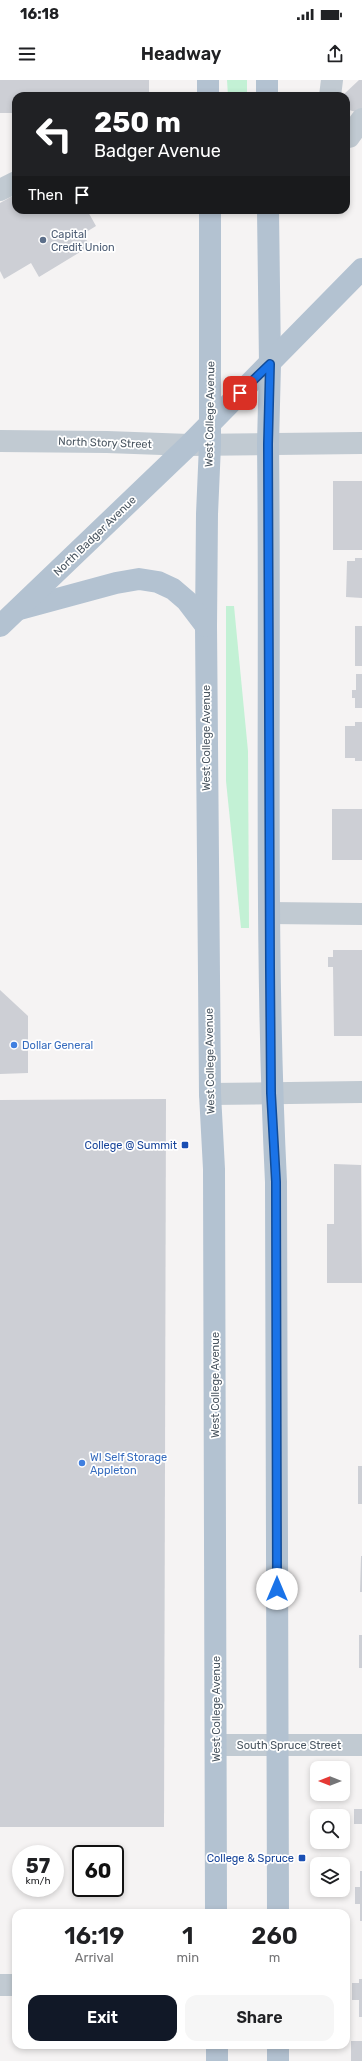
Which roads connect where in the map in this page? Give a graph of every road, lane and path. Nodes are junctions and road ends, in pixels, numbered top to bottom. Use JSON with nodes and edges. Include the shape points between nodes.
{"nodes":[{"id":1,"x":208,"y":80,"type":"edge"},
{"id":2,"x":267,"y":80,"type":"edge"},
{"id":3,"x":332,"y":80,"type":"edge"},
{"id":4,"x":208,"y":92,"type":"edge"},
{"id":5,"x":267,"y":92,"type":"edge"},
{"id":6,"x":330,"y":92,"type":"edge"},
{"id":7,"x":362,"y":119,"type":"edge"},
{"id":8,"x":352,"y":137,"type":"edge"},
{"id":9,"x":12,"y":184,"type":"edge"},
{"id":10,"x":0,"y":190,"type":"edge"},
{"id":11,"x":210,"y":214,"type":"edge"},
{"id":12,"x":268,"y":214,"type":"edge"},
{"id":13,"x":362,"y":269,"type":"edge"},
{"id":14,"x":270,"y":364,"type":"junction"},
{"id":15,"x":210,"y":423,"type":"junction"},
{"id":16,"x":0,"y":441,"type":"edge"},
{"id":17,"x":268,"y":444,"type":"junction"},
{"id":18,"x":362,"y":444,"type":"edge"},
{"id":19,"x":189,"y":446,"type":"junction"},
{"id":20,"x":210,"y":446,"type":"junction"},
{"id":21,"x":17,"y":610,"type":"junction"},
{"id":22,"x":0,"y":626,"type":"edge"},
{"id":23,"x":206,"y":626,"type":"junction"},
{"id":24,"x":270,"y":913,"type":"junction"},
{"id":25,"x":362,"y":914,"type":"edge"},
{"id":26,"x":362,"y":1092,"type":"edge"},
{"id":27,"x":271,"y":1093,"type":"junction"},
{"id":28,"x":210,"y":1094,"type":"junction"},
{"id":29,"x":216,"y":1745,"type":"junction"},
{"id":30,"x":278,"y":1745,"type":"junction"},
{"id":31,"x":362,"y":1745,"type":"edge"},
{"id":32,"x":216,"y":1909,"type":"edge"},
{"id":33,"x":278,"y":1909,"type":"edge"},
{"id":34,"x":0,"y":1985,"type":"edge"},
{"id":35,"x":12,"y":1985,"type":"edge"},
{"id":36,"x":217,"y":2049,"type":"edge"},
{"id":37,"x":278,"y":2049,"type":"edge"},
{"id":38,"x":217,"y":2061,"type":"edge"},
{"id":39,"x":278,"y":2061,"type":"edge"}],
"edges":[{"from":1,"to":4,"type":"main road"},
{"from":2,"to":5,"type":"main road"},
{"from":3,"to":6,"type":"street"},
{"from":7,"to":8,"type":"street"},
{"from":9,"to":10,"type":"street"},
{"from":11,"to":15,"type":"main road","name":"West College Avenue"},
{"from":12,"to":14,"type":"main road"},
{"from":13,"to":14,"type":"main road","name":"North Badger Avenue"},
{"from":14,"to":15,"type":"main road","name":"North Badger Avenue"},
{"from":14,"to":17,"type":"main road"},
{"from":15,"to":19,"type":"main road","name":"North Badger Avenue"},
{"from":15,"to":20,"type":"main road","name":"West College Avenue"},
{"from":16,"to":19,"type":"street","name":"North Story Street"},
{"from":17,"to":18,"type":"street","name":"North Story Street"},
{"from":17,"to":20,"type":"street","name":"North Story Street"},
{"from":17,"to":24,"type":"main road"},
{"from":19,"to":20,"type":"street","name":"North Story Street"},
{"from":19,"to":21,"type":"main road","name":"North Badger Avenue"},
{"from":20,"to":23,"type":"main road","name":"West College Avenue"},
{"from":21,"to":22,"type":"main road","name":"North Badger Avenue"},
{"from":21,"to":23,"type":"main road","via":[[139,579],[158,582],[173,589],[187,601]]},
{"from":23,"to":28,"type":"main road","name":"West College Avenue"},
{"from":24,"to":25,"type":"street"},
{"from":24,"to":27,"type":"main road"},
{"from":26,"to":27,"type":"street"},
{"from":27,"to":28,"type":"street"},
{"from":27,"to":30,"type":"main road","via":[[276,1190]]},
{"from":28,"to":29,"type":"main road","name":"West College Avenue","via":[[214,1169]]},
{"from":29,"to":30,"type":"street","name":"South Spruce Street"},
{"from":29,"to":32,"type":"main road","name":"West College Avenue"},
{"from":30,"to":31,"type":"street","name":"South Spruce Street"},
{"from":30,"to":33,"type":"main road"},
{"from":34,"to":35,"type":"street"},
{"from":36,"to":38,"type":"main road"},
{"from":37,"to":39,"type":"main road"}]}
